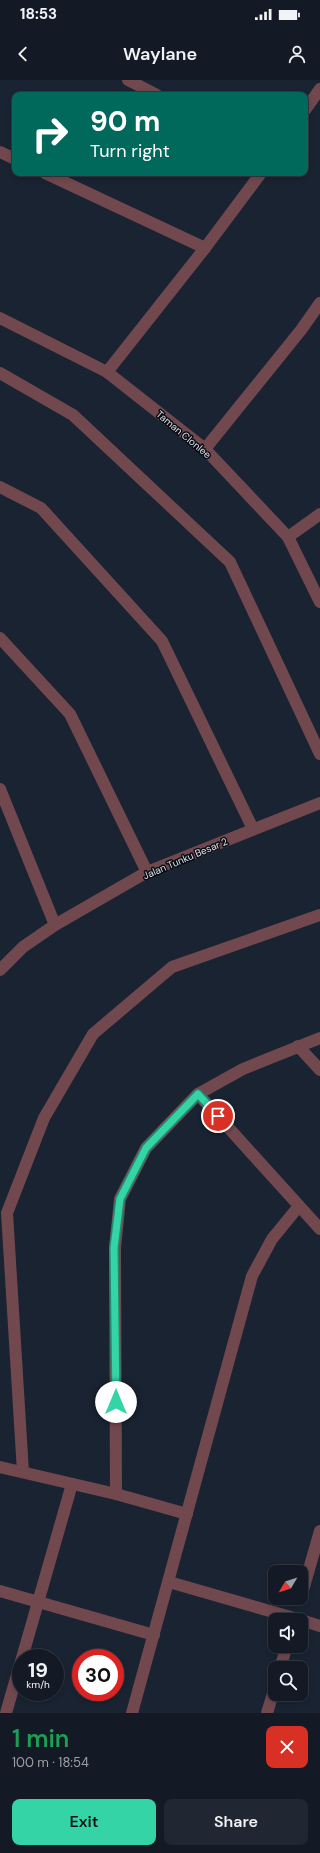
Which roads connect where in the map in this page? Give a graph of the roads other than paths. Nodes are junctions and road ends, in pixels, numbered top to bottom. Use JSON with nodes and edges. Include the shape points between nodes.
{"nodes":[{"id":1,"x":128,"y":80,"type":"edge"},
{"id":2,"x":148,"y":84,"type":"edge"},
{"id":3,"x":320,"y":89,"type":"edge"},
{"id":4,"x":155,"y":92,"type":"edge"},
{"id":5,"x":308,"y":106,"type":"edge"},
{"id":6,"x":0,"y":152,"type":"edge"},
{"id":7,"x":12,"y":158,"type":"edge"},
{"id":8,"x":51,"y":176,"type":"edge"},
{"id":9,"x":259,"y":176,"type":"edge"},
{"id":10,"x":205,"y":248,"type":"junction"},
{"id":11,"x":320,"y":303,"type":"edge"},
{"id":12,"x":0,"y":318,"type":"edge"},
{"id":13,"x":107,"y":372,"type":"junction"},
{"id":14,"x":0,"y":373,"type":"edge"},
{"id":15,"x":205,"y":449,"type":"junction"},
{"id":16,"x":0,"y":487,"type":"edge"},
{"id":17,"x":320,"y":514,"type":"edge"},
{"id":18,"x":288,"y":537,"type":"junction"},
{"id":19,"x":320,"y":602,"type":"edge"},
{"id":20,"x":0,"y":638,"type":"edge"},
{"id":21,"x":320,"y":754,"type":"edge"},
{"id":22,"x":0,"y":789,"type":"edge"},
{"id":23,"x":320,"y":803,"type":"edge"},
{"id":24,"x":253,"y":830,"type":"junction"},
{"id":25,"x":147,"y":872,"type":"junction"},
{"id":26,"x":320,"y":915,"type":"edge"},
{"id":27,"x":55,"y":925,"type":"junction"},
{"id":28,"x":0,"y":970,"type":"edge"},
{"id":29,"x":320,"y":1038,"type":"edge"},
{"id":30,"x":298,"y":1046,"type":"junction"},
{"id":31,"x":320,"y":1070,"type":"edge"},
{"id":32,"x":198,"y":1094,"type":"junction"},
{"id":33,"x":299,"y":1206,"type":"junction"},
{"id":34,"x":320,"y":1228,"type":"edge"},
{"id":35,"x":0,"y":1467,"type":"edge"},
{"id":36,"x":23,"y":1472,"type":"junction"},
{"id":37,"x":72,"y":1484,"type":"junction"},
{"id":38,"x":116,"y":1494,"type":"junction"},
{"id":39,"x":187,"y":1514,"type":"junction"},
{"id":40,"x":320,"y":1531,"type":"edge"},
{"id":41,"x":308,"y":1573,"type":"edge"},
{"id":42,"x":169,"y":1582,"type":"junction"},
{"id":43,"x":0,"y":1591,"type":"edge"},
{"id":44,"x":38,"y":1601,"type":"junction"},
{"id":45,"x":274,"y":1613,"type":"edge"},
{"id":46,"x":308,"y":1623,"type":"edge"},
{"id":47,"x":320,"y":1626,"type":"edge"},
{"id":48,"x":154,"y":1635,"type":"junction"},
{"id":49,"x":24,"y":1649,"type":"edge"},
{"id":50,"x":12,"y":1691,"type":"edge"},
{"id":51,"x":271,"y":1701,"type":"edge"},
{"id":52,"x":6,"y":1713,"type":"edge"},
{"id":53,"x":132,"y":1713,"type":"edge"},
{"id":54,"x":267,"y":1713,"type":"edge"}],
"edges":[{"from":1,"to":2,"type":"street"},
{"from":2,"to":4,"type":"street"},
{"from":3,"to":5,"type":"street"},
{"from":6,"to":7,"type":"street"},
{"from":8,"to":10,"type":"street"},
{"from":9,"to":10,"type":"street"},
{"from":10,"to":13,"type":"street"},
{"from":11,"to":15,"type":"street"},
{"from":12,"to":13,"type":"street","name":"Taman Clonlee"},
{"from":13,"to":15,"type":"street","name":"Taman Clonlee"},
{"from":14,"to":21,"type":"street","via":[[73,415],[230,562]]},
{"from":15,"to":18,"type":"street","name":"Taman Clonlee"},
{"from":16,"to":24,"type":"street","via":[[41,508],[162,641]]},
{"from":17,"to":18,"type":"street"},
{"from":18,"to":19,"type":"street","name":"Taman Clonlee"},
{"from":20,"to":25,"type":"street","via":[[70,714]]},
{"from":22,"to":27,"type":"street"},
{"from":23,"to":24,"type":"street","name":"Jalan Tunku Besar 2"},
{"from":24,"to":25,"type":"street","name":"Jalan Tunku Besar 2"},
{"from":25,"to":27,"type":"street","name":"Jalan Tunku Besar 2"},
{"from":26,"to":36,"type":"street","via":[[172,967],[93,1034],[44,1118],[7,1213]]},
{"from":27,"to":28,"type":"street","name":"Jalan Tunku Besar 2","via":[[23,947]]},
{"from":29,"to":30,"type":"street"},
{"from":30,"to":31,"type":"street"},
{"from":30,"to":32,"type":"street","via":[[243,1069]]},
{"from":32,"to":33,"type":"street"},
{"from":32,"to":38,"type":"street","via":[[146,1148],[120,1199],[114,1248]]},
{"from":33,"to":34,"type":"street"},
{"from":33,"to":39,"type":"street","via":[[272,1239],[252,1276]]},
{"from":35,"to":36,"type":"street"},
{"from":36,"to":37,"type":"street"},
{"from":37,"to":38,"type":"street"},
{"from":37,"to":44,"type":"street"},
{"from":38,"to":39,"type":"street"},
{"from":39,"to":42,"type":"street"},
{"from":40,"to":41,"type":"street"},
{"from":42,"to":45,"type":"street"},
{"from":42,"to":48,"type":"street"},
{"from":43,"to":44,"type":"street"},
{"from":44,"to":48,"type":"street"},
{"from":44,"to":49,"type":"street"},
{"from":46,"to":47,"type":"street"},
{"from":48,"to":53,"type":"street"},
{"from":50,"to":52,"type":"street"},
{"from":51,"to":54,"type":"street"}]}
